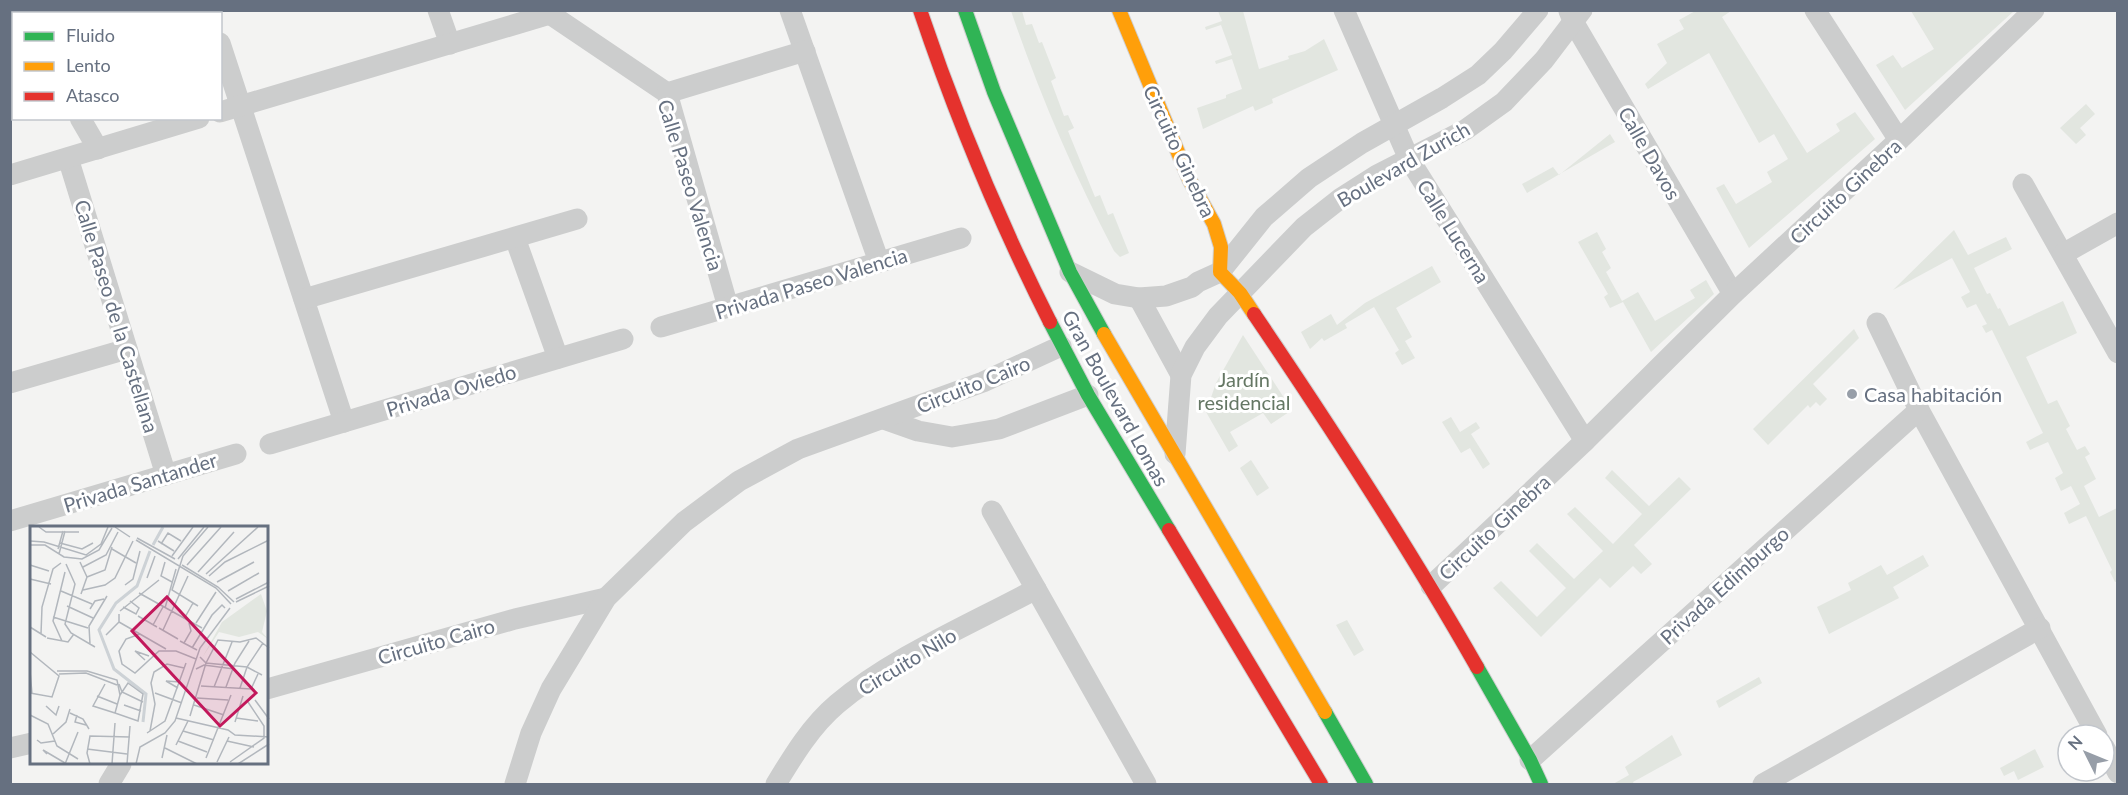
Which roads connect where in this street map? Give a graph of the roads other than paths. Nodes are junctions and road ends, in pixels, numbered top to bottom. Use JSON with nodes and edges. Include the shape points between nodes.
{"nodes":[{"id":1,"x":438,"y":10,"type":"edge"},
{"id":2,"x":790,"y":10,"type":"edge"},
{"id":3,"x":920,"y":10,"type":"edge"},
{"id":4,"x":965,"y":10,"type":"edge"},
{"id":5,"x":1119,"y":10,"type":"edge"},
{"id":6,"x":1344,"y":10,"type":"edge"},
{"id":7,"x":1538,"y":10,"type":"edge"},
{"id":8,"x":1815,"y":10,"type":"edge"},
{"id":9,"x":2034,"y":10,"type":"edge"},
{"id":10,"x":552,"y":12,"type":"edge"},
{"id":11,"x":1575,"y":15,"type":"edge"},
{"id":12,"x":450,"y":44,"type":"junction"},
{"id":13,"x":222,"y":49,"type":"edge"},
{"id":14,"x":804,"y":51,"type":"junction"},
{"id":15,"x":667,"y":93,"type":"junction"},
{"id":16,"x":242,"y":105,"type":"junction"},
{"id":17,"x":222,"y":111,"type":"edge"},
{"id":18,"x":81,"y":120,"type":"edge"},
{"id":19,"x":192,"y":120,"type":"edge"},
{"id":20,"x":1395,"y":124,"type":"junction"},
{"id":21,"x":1899,"y":140,"type":"junction"},
{"id":22,"x":98,"y":149,"type":"junction"},
{"id":23,"x":68,"y":158,"type":"junction"},
{"id":24,"x":1409,"y":159,"type":"junction"},
{"id":25,"x":10,"y":174,"type":"edge"},
{"id":26,"x":2023,"y":184,"type":"dead end"},
{"id":27,"x":577,"y":219,"type":"dead end"},
{"id":28,"x":2118,"y":223,"type":"edge"},
{"id":29,"x":515,"y":238,"type":"junction"},
{"id":30,"x":961,"y":238,"type":"dead end"},
{"id":31,"x":2063,"y":254,"type":"junction"},
{"id":32,"x":879,"y":262,"type":"junction"},
{"id":33,"x":1070,"y":272,"type":"junction"},
{"id":34,"x":1220,"y":272,"type":"junction"},
{"id":35,"x":1239,"y":292,"type":"junction"},
{"id":36,"x":1733,"y":294,"type":"junction"},
{"id":37,"x":304,"y":298,"type":"junction"},
{"id":38,"x":1139,"y":298,"type":"junction"},
{"id":39,"x":728,"y":308,"type":"junction"},
{"id":40,"x":1877,"y":323,"type":"dead end"},
{"id":41,"x":661,"y":327,"type":"dead end"},
{"id":42,"x":623,"y":339,"type":"dead end"},
{"id":43,"x":1061,"y":346,"type":"junction"},
{"id":44,"x":127,"y":349,"type":"junction"},
{"id":45,"x":2118,"y":353,"type":"edge"},
{"id":46,"x":558,"y":358,"type":"junction"},
{"id":47,"x":1181,"y":375,"type":"junction"},
{"id":48,"x":10,"y":383,"type":"edge"},
{"id":49,"x":1088,"y":395,"type":"junction"},
{"id":50,"x":1919,"y":410,"type":"junction"},
{"id":51,"x":884,"y":419,"type":"junction"},
{"id":52,"x":344,"y":422,"type":"junction"},
{"id":53,"x":1585,"y":441,"type":"junction"},
{"id":54,"x":270,"y":444,"type":"dead end"},
{"id":55,"x":236,"y":454,"type":"dead end"},
{"id":56,"x":1175,"y":454,"type":"junction"},
{"id":57,"x":166,"y":475,"type":"junction"},
{"id":58,"x":992,"y":511,"type":"dead end"},
{"id":59,"x":10,"y":521,"type":"edge"},
{"id":60,"x":1431,"y":586,"type":"junction"},
{"id":61,"x":1036,"y":589,"type":"junction"},
{"id":62,"x":606,"y":598,"type":"junction"},
{"id":63,"x":2040,"y":628,"type":"junction"},
{"id":64,"x":268,"y":689,"type":"edge"},
{"id":65,"x":2091,"y":723,"type":"edge"},
{"id":66,"x":30,"y":743,"type":"edge"},
{"id":67,"x":10,"y":748,"type":"edge"},
{"id":68,"x":1530,"y":760,"type":"junction"},
{"id":69,"x":120,"y":765,"type":"edge"},
{"id":70,"x":109,"y":784,"type":"edge"},
{"id":71,"x":515,"y":784,"type":"edge"},
{"id":72,"x":776,"y":784,"type":"edge"},
{"id":73,"x":1146,"y":784,"type":"edge"},
{"id":74,"x":1320,"y":784,"type":"edge"},
{"id":75,"x":1366,"y":784,"type":"edge"},
{"id":76,"x":1541,"y":784,"type":"edge"},
{"id":77,"x":1763,"y":784,"type":"edge"}],
"edges":[{"from":1,"to":12,"type":"street"},
{"from":2,"to":14,"type":"street"},
{"from":3,"to":43,"type":"main road","name":"Gran Boulevard Lomas","via":[[979,173]]},
{"from":4,"to":33,"type":"main road","name":"Gran Boulevard Lomas","via":[[994,92]]},
{"from":5,"to":34,"type":"main road","name":"Circuito Ginebra","via":[[1189,179],[1214,224],[1221,247]]},
{"from":6,"to":20,"type":"street","name":"Calle Lucerna"},
{"from":7,"to":20,"type":"street","name":"Boulevard Zurich","via":[[1478,75]]},
{"from":8,"to":21,"type":"street"},
{"from":9,"to":21,"type":"street","name":"Circuito Ginebra"},
{"from":10,"to":12,"type":"street"},
{"from":10,"to":15,"type":"street","name":"Calle Paseo Valencia"},
{"from":11,"to":24,"type":"street","name":"Boulevard Zurich","via":[[1504,102],[1465,130]]},
{"from":11,"to":36,"type":"street","name":"Calle Davos"},
{"from":12,"to":16,"type":"street"},
{"from":13,"to":16,"type":"street"},
{"from":14,"to":15,"type":"street"},
{"from":14,"to":32,"type":"street"},
{"from":15,"to":39,"type":"street","name":"Calle Paseo Valencia"},
{"from":16,"to":17,"type":"street"},
{"from":16,"to":37,"type":"street"},
{"from":18,"to":22,"type":"street"},
{"from":19,"to":22,"type":"street"},
{"from":20,"to":24,"type":"street","name":"Calle Lucerna"},
{"from":20,"to":34,"type":"street","name":"Boulevard Zurich","via":[[1309,178],[1264,217]]},
{"from":21,"to":36,"type":"street","name":"Circuito Ginebra"},
{"from":22,"to":23,"type":"street"},
{"from":23,"to":25,"type":"street"},
{"from":23,"to":44,"type":"street","name":"Calle Paseo de la Castellana"},
{"from":24,"to":35,"type":"street","name":"Boulevard Zurich","via":[[1350,192],[1313,220]]},
{"from":24,"to":53,"type":"street","name":"Calle Lucerna"},
{"from":26,"to":31,"type":"street"},
{"from":27,"to":29,"type":"street"},
{"from":28,"to":31,"type":"street"},
{"from":29,"to":37,"type":"street"},
{"from":29,"to":46,"type":"street"},
{"from":30,"to":32,"type":"street","name":"Privada Paseo Valencia"},
{"from":31,"to":45,"type":"street"},
{"from":32,"to":39,"type":"street","name":"Privada Paseo Valencia"},
{"from":33,"to":38,"type":"street","name":"Boulevard Zurich","via":[[1115,294]]},
{"from":33,"to":56,"type":"main road","name":"Gran Boulevard Lomas"},
{"from":34,"to":35,"type":"main road","name":"Circuito Ginebra"},
{"from":34,"to":38,"type":"street","name":"Boulevard Zurich","via":[[1166,296]]},
{"from":35,"to":47,"type":"street","name":"Boulevard Zurich","via":[[1207,330]]},
{"from":35,"to":60,"type":"main road","name":"Circuito Ginebra"},
{"from":36,"to":53,"type":"street","name":"Circuito Ginebra"},
{"from":37,"to":52,"type":"street"},
{"from":38,"to":47,"type":"street"},
{"from":39,"to":41,"type":"street","name":"Privada Paseo Valencia"},
{"from":40,"to":50,"type":"street"},
{"from":42,"to":46,"type":"street","name":"Privada Oviedo"},
{"from":43,"to":49,"type":"main road","name":"Gran Boulevard Lomas"},
{"from":43,"to":51,"type":"street","name":"Circuito Cairo","via":[[983,382]]},
{"from":44,"to":48,"type":"street"},
{"from":44,"to":57,"type":"street","name":"Calle Paseo de la Castellana"},
{"from":46,"to":52,"type":"street","name":"Privada Oviedo"},
{"from":47,"to":56,"type":"street","name":"Boulevard Zurich"},
{"from":49,"to":51,"type":"street","name":"Circuito Cairo","via":[[999,429],[952,437]]},
{"from":49,"to":74,"type":"main road","name":"Gran Boulevard Lomas","via":[[1174,528]]},
{"from":50,"to":63,"type":"street"},
{"from":50,"to":68,"type":"street","name":"Privada Edimburgo"},
{"from":51,"to":62,"type":"street","name":"Circuito Cairo","via":[[798,449],[739,481],[684,522]]},
{"from":52,"to":54,"type":"street","name":"Privada Oviedo"},
{"from":53,"to":60,"type":"street","name":"Circuito Ginebra"},
{"from":55,"to":57,"type":"street","name":"Privada Santander"},
{"from":56,"to":75,"type":"main road","name":"Gran Boulevard Lomas","via":[[1203,514],[1315,693]]},
{"from":57,"to":59,"type":"street","name":"Privada Santander"},
{"from":58,"to":61,"type":"street"},
{"from":60,"to":68,"type":"main road"},
{"from":61,"to":72,"type":"street","name":"Circuito Nilo","via":[[871,678],[835,706],[801,744]]},
{"from":61,"to":73,"type":"street"},
{"from":62,"to":64,"type":"street","name":"Circuito Cairo","via":[[515,619]]},
{"from":62,"to":71,"type":"street","name":"Circuito Cairo","via":[[551,689],[531,733]]},
{"from":63,"to":65,"type":"street"},
{"from":63,"to":77,"type":"street"},
{"from":66,"to":67,"type":"street"},
{"from":68,"to":76,"type":"main road"},
{"from":69,"to":70,"type":"street"}]}
